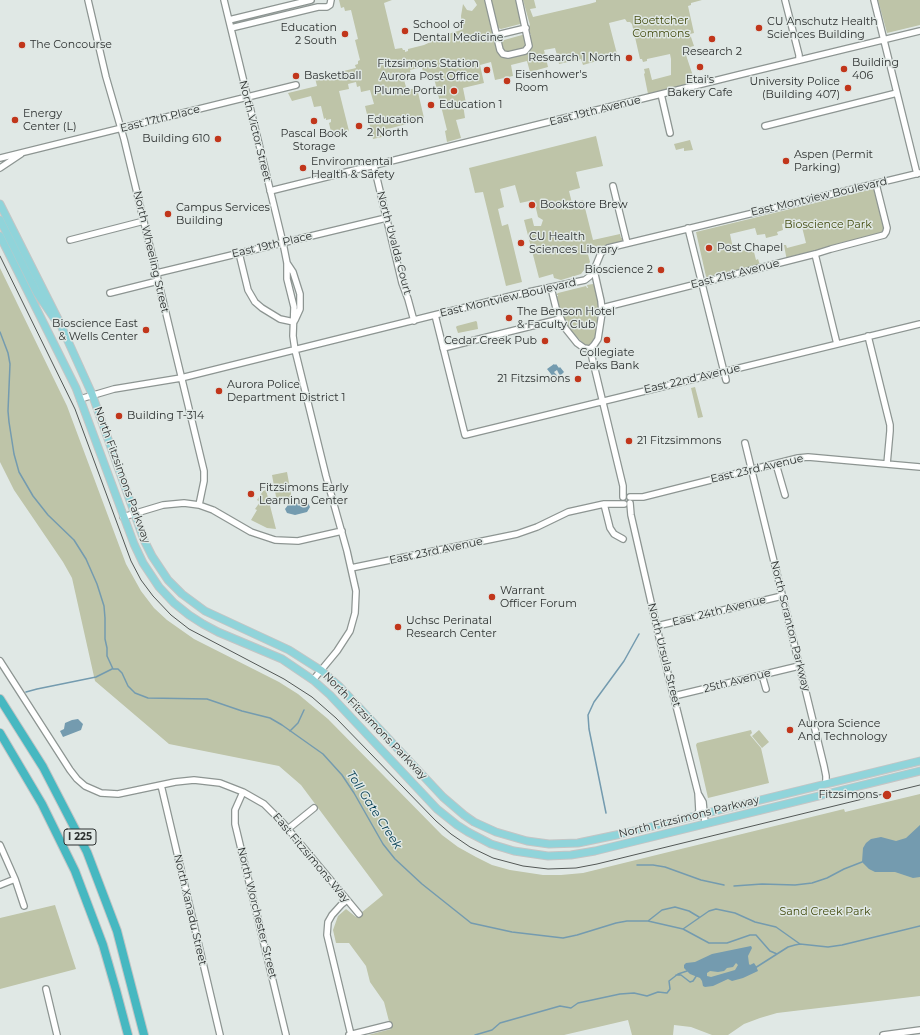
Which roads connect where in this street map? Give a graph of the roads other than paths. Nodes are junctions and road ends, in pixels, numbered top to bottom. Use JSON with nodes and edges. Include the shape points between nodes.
{"nodes":[{"id":1,"x":88,"y":0,"type":"edge"},
{"id":2,"x":224,"y":0,"type":"edge"},
{"id":3,"x":311,"y":0,"type":"edge"},
{"id":4,"x":332,"y":0,"type":"edge"},
{"id":5,"x":488,"y":0,"type":"edge"},
{"id":6,"x":519,"y":0,"type":"edge"},
{"id":7,"x":785,"y":0,"type":"edge"},
{"id":8,"x":874,"y":0,"type":"edge"},
{"id":9,"x":229,"y":20,"type":"junction"},
{"id":10,"x":231,"y":28,"type":"junction"},
{"id":11,"x":526,"y":28,"type":"junction"},
{"id":12,"x":920,"y":31,"type":"edge"},
{"id":13,"x":497,"y":35,"type":"junction"},
{"id":14,"x":884,"y":39,"type":"junction"},
{"id":15,"x":799,"y":60,"type":"junction"},
{"id":16,"x":296,"y":85,"type":"dead end"},
{"id":17,"x":897,"y":93,"type":"junction"},
{"id":18,"x":661,"y":94,"type":"junction"},
{"id":19,"x":247,"y":97,"type":"junction"},
{"id":20,"x":766,"y":126,"type":"dead end"},
{"id":21,"x":121,"y":128,"type":"junction"},
{"id":22,"x":670,"y":132,"type":"dead end"},
{"id":23,"x":23,"y":152,"type":"junction"},
{"id":24,"x":0,"y":158,"type":"edge"},
{"id":25,"x":374,"y":166,"type":"junction"},
{"id":26,"x":0,"y":168,"type":"edge"},
{"id":27,"x":919,"y":173,"type":"edge"},
{"id":28,"x":874,"y":184,"type":"junction"},
{"id":29,"x":613,"y":186,"type":"dead end"},
{"id":30,"x":270,"y":191,"type":"junction"},
{"id":31,"x":0,"y":204,"type":"edge"},
{"id":32,"x":386,"y":218,"type":"junction"},
{"id":33,"x":0,"y":220,"type":"edge"},
{"id":34,"x":144,"y":221,"type":"junction"},
{"id":35,"x":688,"y":228,"type":"junction"},
{"id":36,"x":0,"y":236,"type":"edge"},
{"id":37,"x":70,"y":240,"type":"dead end"},
{"id":38,"x":282,"y":243,"type":"junction"},
{"id":39,"x":627,"y":244,"type":"junction"},
{"id":40,"x":239,"y":253,"type":"junction"},
{"id":41,"x":815,"y":254,"type":"junction"},
{"id":42,"x":286,"y":262,"type":"junction"},
{"id":43,"x":594,"y":270,"type":"junction"},
{"id":44,"x":157,"y":273,"type":"junction"},
{"id":45,"x":158,"y":281,"type":"junction"},
{"id":46,"x":702,"y":283,"type":"junction"},
{"id":47,"x":551,"y":288,"type":"junction"},
{"id":48,"x":110,"y":294,"type":"dead end"},
{"id":49,"x":602,"y":308,"type":"junction"},
{"id":50,"x":435,"y":315,"type":"junction"},
{"id":51,"x":560,"y":319,"type":"junction"},
{"id":52,"x":414,"y":321,"type":"junction"},
{"id":53,"x":294,"y":322,"type":"junction"},
{"id":54,"x":920,"y":324,"type":"edge"},
{"id":55,"x":65,"y":334,"type":"junction"},
{"id":56,"x":868,"y":336,"type":"junction"},
{"id":57,"x":837,"y":344,"type":"junction"},
{"id":58,"x":443,"y":348,"type":"junction"},
{"id":59,"x":590,"y":349,"type":"junction"},
{"id":60,"x":295,"y":350,"type":"junction"},
{"id":61,"x":724,"y":372,"type":"junction"},
{"id":62,"x":181,"y":378,"type":"junction"},
{"id":63,"x":726,"y":380,"type":"dead end"},
{"id":64,"x":92,"y":394,"type":"junction"},
{"id":65,"x":80,"y":399,"type":"junction"},
{"id":66,"x":602,"y":401,"type":"junction"},
{"id":67,"x":745,"y":443,"type":"dead end"},
{"id":68,"x":776,"y":464,"type":"junction"},
{"id":69,"x":887,"y":464,"type":"junction"},
{"id":70,"x":920,"y":467,"type":"edge"},
{"id":71,"x":751,"y":470,"type":"junction"},
{"id":72,"x":785,"y":495,"type":"dead end"},
{"id":73,"x":626,"y":500,"type":"junction"},
{"id":74,"x":604,"y":504,"type":"junction"},
{"id":75,"x":199,"y":505,"type":"junction"},
{"id":76,"x":135,"y":514,"type":"junction"},
{"id":77,"x":123,"y":518,"type":"junction"},
{"id":78,"x":342,"y":531,"type":"junction"},
{"id":79,"x":623,"y":539,"type":"dead end"},
{"id":80,"x":352,"y":568,"type":"junction"},
{"id":81,"x":782,"y":596,"type":"junction"},
{"id":82,"x":657,"y":626,"type":"junction"},
{"id":83,"x":0,"y":661,"type":"edge"},
{"id":84,"x":800,"y":666,"type":"junction"},
{"id":85,"x":322,"y":671,"type":"junction"},
{"id":86,"x":762,"y":675,"type":"junction"},
{"id":87,"x":313,"y":680,"type":"junction"},
{"id":88,"x":766,"y":689,"type":"dead end"},
{"id":89,"x":674,"y":696,"type":"junction"},
{"id":90,"x":0,"y":698,"type":"edge"},
{"id":91,"x":0,"y":733,"type":"edge"},
{"id":92,"x":920,"y":761,"type":"edge"},
{"id":93,"x":920,"y":770,"type":"edge"},
{"id":94,"x":826,"y":784,"type":"junction"},
{"id":95,"x":161,"y":785,"type":"junction"},
{"id":96,"x":243,"y":792,"type":"junction"},
{"id":97,"x":698,"y":794,"type":"junction"},
{"id":98,"x":314,"y":808,"type":"dead end"},
{"id":99,"x":705,"y":813,"type":"junction"},
{"id":100,"x":697,"y":815,"type":"junction"},
{"id":101,"x":705,"y":823,"type":"junction"},
{"id":102,"x":288,"y":829,"type":"junction"},
{"id":103,"x":0,"y":845,"type":"edge"},
{"id":104,"x":15,"y":879,"type":"junction"},
{"id":105,"x":0,"y":885,"type":"edge"},
{"id":106,"x":347,"y":900,"type":"junction"},
{"id":107,"x":24,"y":906,"type":"dead end"},
{"id":108,"x":359,"y":914,"type":"dead end"},
{"id":109,"x":46,"y":989,"type":"dead end"},
{"id":110,"x":389,"y":1025,"type":"dead end"},
{"id":111,"x":920,"y":1030,"type":"edge"},
{"id":112,"x":57,"y":1035,"type":"edge"},
{"id":113,"x":128,"y":1035,"type":"edge"},
{"id":114,"x":144,"y":1035,"type":"edge"},
{"id":115,"x":220,"y":1035,"type":"edge"},
{"id":116,"x":286,"y":1035,"type":"edge"},
{"id":117,"x":350,"y":1035,"type":"edge"},
{"id":118,"x":883,"y":1035,"type":"edge"}],
"edges":[{"from":1,"to":21,"type":"street","name":"North Wheeling Street"},
{"from":2,"to":9,"type":"street","name":"North Victor Street"},
{"from":3,"to":9,"type":"street"},
{"from":4,"to":10,"type":"street","via":[[327,8]]},
{"from":5,"to":13,"type":"street"},
{"from":6,"to":11,"type":"street"},
{"from":7,"to":15,"type":"street"},
{"from":8,"to":14,"type":"street"},
{"from":9,"to":10,"type":"street","name":"North Victor Street"},
{"from":10,"to":19,"type":"street","name":"North Victor Street"},
{"from":11,"to":13,"type":"street"},
{"from":11,"to":13,"type":"street","via":[[530,44],[523,52],[504,54],[500,49]]},
{"from":12,"to":14,"type":"street","name":"East 19th Avenue"},
{"from":14,"to":15,"type":"street","name":"East 19th Avenue"},
{"from":14,"to":17,"type":"street"},
{"from":15,"to":18,"type":"street","name":"East 19th Avenue"},
{"from":16,"to":19,"type":"street","name":"East 17th Place"},
{"from":17,"to":20,"type":"street"},
{"from":17,"to":27,"type":"street"},
{"from":18,"to":22,"type":"street"},
{"from":18,"to":25,"type":"street","name":"East 19th Avenue"},
{"from":19,"to":21,"type":"street","name":"East 17th Place"},
{"from":19,"to":30,"type":"street","name":"North Victor Street"},
{"from":21,"to":23,"type":"street","name":"East 17th Place"},
{"from":21,"to":34,"type":"street","name":"North Wheeling Street"},
{"from":23,"to":24,"type":"street","name":"East 17th Place"},
{"from":23,"to":26,"type":"street","name":"East 17th Place"},
{"from":25,"to":30,"type":"street","name":"East 19th Avenue"},
{"from":25,"to":32,"type":"street","name":"North Uvalda Court"},
{"from":27,"to":28,"type":"street","name":"East Montview Boulevard"},
{"from":28,"to":35,"type":"street","name":"East Montview Boulevard"},
{"from":28,"to":41,"type":"street","name":"East 21st Avenue","via":[[878,188],[887,228],[885,234]]},
{"from":29,"to":39,"type":"street"},
{"from":30,"to":38,"type":"street","name":"North Victor Street"},
{"from":31,"to":55,"type":"main road","name":"North Fitzsimons Parkway"},
{"from":32,"to":38,"type":"street","name":"East 19th Place"},
{"from":32,"to":52,"type":"street","name":"North Uvalda Court"},
{"from":33,"to":55,"type":"main road","via":[[40,299]]},
{"from":34,"to":37,"type":"street"},
{"from":34,"to":44,"type":"street","name":"North Wheeling Street"},
{"from":35,"to":39,"type":"street","name":"East Montview Boulevard"},
{"from":35,"to":46,"type":"street"},
{"from":36,"to":65,"type":"main road","name":"North Fitzsimons Parkway"},
{"from":38,"to":40,"type":"street","name":"East 19th Place"},
{"from":38,"to":42,"type":"street","name":"North Victor Street"},
{"from":39,"to":43,"type":"street","name":"East Montview Boulevard","via":[[604,250],[599,255]]},
{"from":40,"to":44,"type":"street","name":"East 19th Place"},
{"from":40,"to":53,"type":"street","via":[[248,290],[254,302],[280,319]]},
{"from":41,"to":46,"type":"street","name":"East 21st Avenue"},
{"from":41,"to":57,"type":"street"},
{"from":42,"to":53,"type":"street","name":"North Victor Street","via":[[287,279],[294,306]]},
{"from":42,"to":53,"type":"street","name":"North Victor Street","via":[[295,277],[301,299]]},
{"from":43,"to":47,"type":"street","name":"East Montview Boulevard","via":[[585,280]]},
{"from":43,"to":49,"type":"street"},
{"from":44,"to":45,"type":"street","name":"North Wheeling Street"},
{"from":45,"to":48,"type":"street"},
{"from":45,"to":62,"type":"street","name":"North Wheeling Street"},
{"from":46,"to":49,"type":"street","name":"East 21st Avenue"},
{"from":46,"to":61,"type":"street"},
{"from":47,"to":50,"type":"street","name":"East Montview Boulevard"},
{"from":47,"to":51,"type":"street"},
{"from":49,"to":59,"type":"street","via":[[598,339]]},
{"from":50,"to":52,"type":"street","name":"East Montview Boulevard"},
{"from":50,"to":58,"type":"street"},
{"from":51,"to":58,"type":"street"},
{"from":51,"to":59,"type":"street","via":[[573,339],[584,348]]},
{"from":52,"to":60,"type":"street","name":"East Montview Boulevard"},
{"from":53,"to":60,"type":"street","name":"North Victor Street"},
{"from":54,"to":56,"type":"street","name":"East 22nd Avenue"},
{"from":55,"to":64,"type":"main road","name":"North Fitzsimons Parkway"},
{"from":56,"to":57,"type":"street","name":"East 22nd Avenue"},
{"from":56,"to":69,"type":"street","via":[[890,425]]},
{"from":57,"to":61,"type":"street","name":"East 22nd Avenue"},
{"from":58,"to":66,"type":"street","name":"East 22nd Avenue","via":[[465,435]]},
{"from":59,"to":66,"type":"street","name":"North Ursula Street"},
{"from":60,"to":62,"type":"street","name":"East Montview Boulevard"},
{"from":60,"to":78,"type":"street","name":"North Victor Street"},
{"from":61,"to":63,"type":"street"},
{"from":61,"to":66,"type":"street","name":"East 22nd Avenue"},
{"from":62,"to":64,"type":"street","name":"East Montview Boulevard","via":[[114,388]]},
{"from":62,"to":75,"type":"street","name":"North Wheeling Street","via":[[204,474]]},
{"from":64,"to":65,"type":"street","name":"East Montview Boulevard"},
{"from":64,"to":76,"type":"main road","name":"North Fitzsimons Parkway"},
{"from":65,"to":77,"type":"main road","name":"North Fitzsimons Parkway"},
{"from":66,"to":73,"type":"street","name":"North Ursula Street"},
{"from":67,"to":71,"type":"street","name":"North Scranton Parkway"},
{"from":68,"to":69,"type":"street","name":"East 23rd Avenue","via":[[808,457]]},
{"from":68,"to":71,"type":"street","name":"East 23rd Avenue"},
{"from":68,"to":72,"type":"street"},
{"from":69,"to":70,"type":"street","name":"East 23rd Avenue"},
{"from":71,"to":73,"type":"street","name":"East 23rd Avenue"},
{"from":71,"to":81,"type":"street","name":"North Scranton Parkway"},
{"from":73,"to":74,"type":"street","name":"East 23rd Avenue"},
{"from":73,"to":82,"type":"street","name":"North Ursula Street"},
{"from":74,"to":79,"type":"street","via":[[610,528]]},
{"from":74,"to":80,"type":"street","name":"East 23rd Avenue","via":[[568,512],[517,534]]},
{"from":75,"to":76,"type":"street","via":[[173,503]]},
{"from":75,"to":78,"type":"street","via":[[219,512],[255,534],[275,540],[298,541]]},
{"from":76,"to":77,"type":"street"},
{"from":76,"to":85,"type":"main road","name":"North Fitzsimons Parkway","via":[[144,540],[157,564],[187,599],[215,617],[289,650]]},
{"from":77,"to":87,"type":"main road","name":"North Fitzsimons Parkway","via":[[143,563],[159,587],[174,603],[203,624],[282,659]]},
{"from":78,"to":80,"type":"street","name":"North Victor Street"},
{"from":80,"to":85,"type":"street","name":"North Victor Street","via":[[356,600],[353,623],[341,646]]},
{"from":81,"to":82,"type":"street","name":"East 24th Avenue"},
{"from":81,"to":84,"type":"street","name":"North Scranton Parkway"},
{"from":82,"to":89,"type":"street","name":"North Ursula Street"},
{"from":83,"to":95,"type":"street","name":"East Fitzsimons Way","via":[[73,774],[85,786],[101,793],[124,794]]},
{"from":84,"to":86,"type":"street","name":"25th Avenue"},
{"from":84,"to":94,"type":"street","name":"North Scranton Parkway"},
{"from":85,"to":87,"type":"street","name":"North Victor Street"},
{"from":85,"to":100,"type":"main road","name":"North Fitzsimons Parkway","via":[[451,805],[469,819],[496,832],[537,843],[569,844]]},
{"from":86,"to":88,"type":"street"},
{"from":86,"to":89,"type":"street","name":"25th Avenue"},
{"from":87,"to":101,"type":"main road","name":"North Fitzsimons Parkway","via":[[437,808],[457,826],[491,844],[535,855],[570,855]]},
{"from":89,"to":97,"type":"street","name":"North Ursula Street"},
{"from":90,"to":114,"type":"highway","number":"I 225","via":[[51,782],[89,858],[117,931]]},
{"from":91,"to":113,"type":"highway","number":"I 225","via":[[42,804],[75,871],[102,945]]},
{"from":92,"to":94,"type":"main road","name":"North Fitzsimons Parkway"},
{"from":93,"to":101,"type":"main road","name":"North Fitzsimons Parkway"},
{"from":94,"to":99,"type":"main road","name":"North Fitzsimons Parkway"},
{"from":95,"to":96,"type":"street","name":"East Fitzsimons Way","via":[[203,780],[220,783]]},
{"from":95,"to":115,"type":"street","name":"North Xanadu Street"},
{"from":96,"to":102,"type":"street","name":"East Fitzsimons Way","via":[[264,804]]},
{"from":96,"to":116,"type":"street","name":"North Worchester Street","via":[[235,810],[235,824]]},
{"from":97,"to":99,"type":"street","name":"North Ursula Street"},
{"from":97,"to":100,"type":"street","name":"North Ursula Street"},
{"from":98,"to":102,"type":"street"},
{"from":99,"to":100,"type":"main road","name":"North Fitzsimons Parkway"},
{"from":99,"to":101,"type":"street","name":"North Ursula Street"},
{"from":102,"to":106,"type":"street","name":"East Fitzsimons Way"},
{"from":103,"to":104,"type":"street"},
{"from":104,"to":105,"type":"street"},
{"from":104,"to":107,"type":"street"},
{"from":106,"to":108,"type":"street","name":"East Fitzsimons Way"},
{"from":106,"to":117,"type":"street","via":[[332,915],[328,922],[327,935]]},
{"from":109,"to":112,"type":"street"},
{"from":110,"to":117,"type":"street"},
{"from":111,"to":118,"type":"street"}]}
